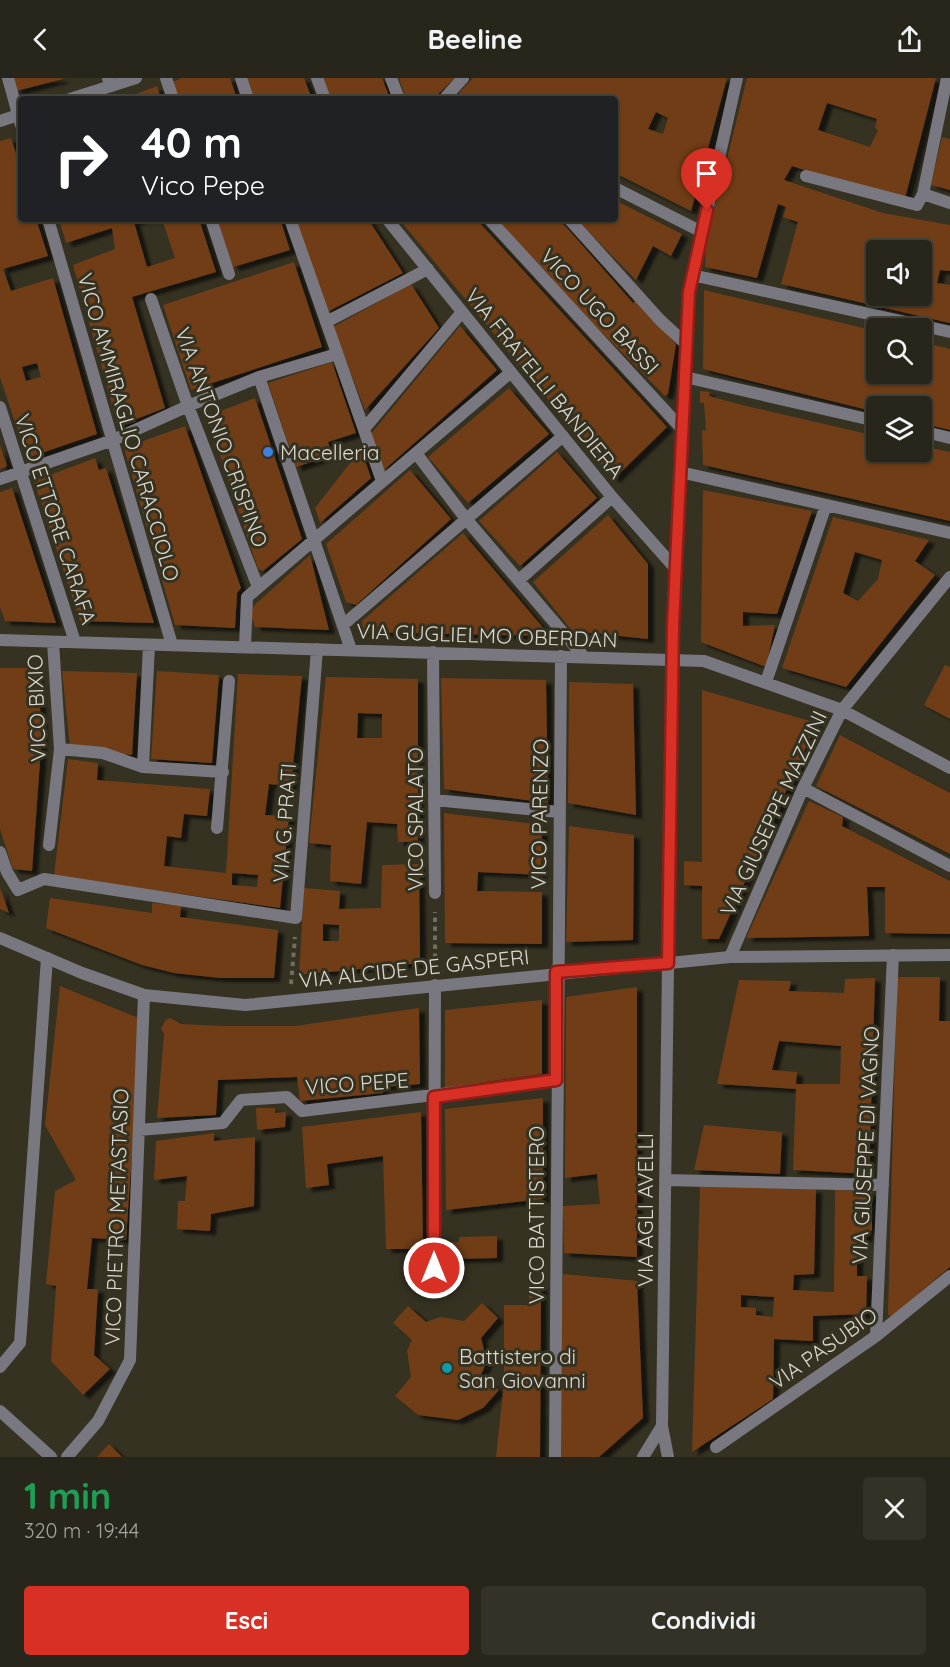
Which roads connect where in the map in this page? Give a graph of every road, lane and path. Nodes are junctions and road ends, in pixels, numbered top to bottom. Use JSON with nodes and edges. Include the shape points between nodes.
{"nodes":[{"id":1,"x":8,"y":78,"type":"edge"},
{"id":2,"x":136,"y":78,"type":"edge"},
{"id":3,"x":166,"y":78,"type":"edge"},
{"id":4,"x":241,"y":78,"type":"edge"},
{"id":5,"x":317,"y":78,"type":"edge"},
{"id":6,"x":391,"y":78,"type":"edge"},
{"id":7,"x":464,"y":78,"type":"edge"},
{"id":8,"x":737,"y":78,"type":"edge"},
{"id":9,"x":947,"y":78,"type":"edge"},
{"id":10,"x":109,"y":82,"type":"edge"},
{"id":11,"x":77,"y":96,"type":"edge"},
{"id":12,"x":171,"y":96,"type":"edge"},
{"id":13,"x":247,"y":96,"type":"edge"},
{"id":14,"x":324,"y":96,"type":"edge"},
{"id":15,"x":398,"y":96,"type":"edge"},
{"id":16,"x":452,"y":96,"type":"edge"},
{"id":17,"x":18,"y":111,"type":"edge"},
{"id":18,"x":18,"y":118,"type":"edge"},
{"id":19,"x":0,"y":121,"type":"edge"},
{"id":20,"x":937,"y":125,"type":"junction"},
{"id":21,"x":950,"y":129,"type":"edge"},
{"id":22,"x":806,"y":176,"type":"dead end"},
{"id":23,"x":618,"y":190,"type":"edge"},
{"id":24,"x":923,"y":194,"type":"junction"},
{"id":25,"x":950,"y":203,"type":"edge"},
{"id":26,"x":49,"y":222,"type":"edge"},
{"id":27,"x":212,"y":222,"type":"edge"},
{"id":28,"x":291,"y":222,"type":"edge"},
{"id":29,"x":389,"y":222,"type":"edge"},
{"id":30,"x":492,"y":222,"type":"edge"},
{"id":31,"x":572,"y":222,"type":"edge"},
{"id":32,"x":702,"y":232,"type":"junction"},
{"id":33,"x":428,"y":269,"type":"junction"},
{"id":34,"x":229,"y":274,"type":"dead end"},
{"id":35,"x":692,"y":275,"type":"junction"},
{"id":36,"x":152,"y":299,"type":"dead end"},
{"id":37,"x":462,"y":312,"type":"junction"},
{"id":38,"x":326,"y":322,"type":"junction"},
{"id":39,"x":950,"y":333,"type":"edge"},
{"id":40,"x":686,"y":344,"type":"junction"},
{"id":41,"x":338,"y":354,"type":"junction"},
{"id":42,"x":510,"y":372,"type":"junction"},
{"id":43,"x":259,"y":377,"type":"junction"},
{"id":44,"x":685,"y":377,"type":"junction"},
{"id":45,"x":188,"y":406,"type":"junction"},
{"id":46,"x":0,"y":407,"type":"edge"},
{"id":47,"x":866,"y":419,"type":"edge"},
{"id":48,"x":364,"y":429,"type":"junction"},
{"id":49,"x":682,"y":429,"type":"junction"},
{"id":50,"x":932,"y":434,"type":"edge"},
{"id":51,"x":562,"y":436,"type":"junction"},
{"id":52,"x":950,"y":438,"type":"edge"},
{"id":53,"x":113,"y":440,"type":"junction"},
{"id":54,"x":416,"y":453,"type":"junction"},
{"id":55,"x":21,"y":472,"type":"junction"},
{"id":56,"x":680,"y":472,"type":"junction"},
{"id":57,"x":0,"y":479,"type":"edge"},
{"id":58,"x":382,"y":481,"type":"junction"},
{"id":59,"x":612,"y":497,"type":"junction"},
{"id":60,"x":826,"y":505,"type":"junction"},
{"id":61,"x":466,"y":519,"type":"junction"},
{"id":62,"x":950,"y":533,"type":"edge"},
{"id":63,"x":315,"y":538,"type":"junction"},
{"id":64,"x":675,"y":568,"type":"junction"},
{"id":65,"x":950,"y":577,"type":"edge"},
{"id":66,"x":519,"y":580,"type":"junction"},
{"id":67,"x":258,"y":587,"type":"junction"},
{"id":68,"x":343,"y":625,"type":"junction"},
{"id":69,"x":0,"y":640,"type":"edge"},
{"id":70,"x":53,"y":642,"type":"junction"},
{"id":71,"x":75,"y":642,"type":"junction"},
{"id":72,"x":148,"y":645,"type":"junction"},
{"id":73,"x":172,"y":645,"type":"junction"},
{"id":74,"x":245,"y":647,"type":"junction"},
{"id":75,"x":317,"y":649,"type":"junction"},
{"id":76,"x":351,"y":650,"type":"junction"},
{"id":77,"x":433,"y":652,"type":"junction"},
{"id":78,"x":561,"y":656,"type":"junction"},
{"id":79,"x":584,"y":657,"type":"junction"},
{"id":80,"x":672,"y":659,"type":"junction"},
{"id":81,"x":229,"y":681,"type":"dead end"},
{"id":82,"x":766,"y":682,"type":"junction"},
{"id":83,"x":842,"y":710,"type":"junction"},
{"id":84,"x":60,"y":749,"type":"junction"},
{"id":85,"x":143,"y":767,"type":"junction"},
{"id":86,"x":950,"y":768,"type":"edge"},
{"id":87,"x":223,"y":772,"type":"junction"},
{"id":88,"x":803,"y":788,"type":"junction"},
{"id":89,"x":434,"y":800,"type":"junction"},
{"id":90,"x":559,"y":812,"type":"junction"},
{"id":91,"x":217,"y":828,"type":"dead end"},
{"id":92,"x":49,"y":845,"type":"dead end"},
{"id":93,"x":0,"y":852,"type":"edge"},
{"id":94,"x":950,"y":866,"type":"edge"},
{"id":95,"x":435,"y":893,"type":"joint"},
{"id":96,"x":296,"y":918,"type":"junction"},
{"id":97,"x":0,"y":938,"type":"edge"},
{"id":98,"x":893,"y":955,"type":"junction"},
{"id":99,"x":950,"y":955,"type":"edge"},
{"id":100,"x":730,"y":957,"type":"junction"},
{"id":101,"x":47,"y":958,"type":"junction"},
{"id":102,"x":668,"y":963,"type":"junction"},
{"id":103,"x":556,"y":972,"type":"junction"},
{"id":104,"x":435,"y":985,"type":"junction"},
{"id":105,"x":144,"y":995,"type":"junction"},
{"id":106,"x":290,"y":1000,"type":"junction"},
{"id":107,"x":556,"y":1080,"type":"junction"},
{"id":108,"x":434,"y":1097,"type":"junction"},
{"id":109,"x":139,"y":1130,"type":"junction"},
{"id":110,"x":665,"y":1179,"type":"junction"},
{"id":111,"x":883,"y":1185,"type":"junction"},
{"id":112,"x":434,"y":1268,"type":"dead end"},
{"id":113,"x":950,"y":1276,"type":"edge"},
{"id":114,"x":876,"y":1336,"type":"junction"},
{"id":115,"x":0,"y":1367,"type":"edge"},
{"id":116,"x":0,"y":1411,"type":"edge"},
{"id":117,"x":662,"y":1426,"type":"junction"},
{"id":118,"x":716,"y":1447,"type":"dead end"},
{"id":119,"x":51,"y":1457,"type":"edge"},
{"id":120,"x":66,"y":1457,"type":"edge"},
{"id":121,"x":555,"y":1457,"type":"edge"},
{"id":122,"x":643,"y":1457,"type":"edge"},
{"id":123,"x":668,"y":1457,"type":"edge"}],
"edges":[{"from":1,"to":17,"type":"street"},
{"from":2,"to":10,"type":"street"},
{"from":3,"to":12,"type":"street"},
{"from":4,"to":13,"type":"street"},
{"from":5,"to":14,"type":"street"},
{"from":6,"to":15,"type":"street"},
{"from":7,"to":16,"type":"street"},
{"from":8,"to":32,"type":"street","name":"VIA AGLI AVELLI"},
{"from":9,"to":20,"type":"street"},
{"from":10,"to":11,"type":"street"},
{"from":18,"to":19,"type":"street"},
{"from":20,"to":21,"type":"street"},
{"from":20,"to":24,"type":"street"},
{"from":22,"to":24,"type":"street","via":[[917,206]]},
{"from":23,"to":32,"type":"street"},
{"from":24,"to":25,"type":"street"},
{"from":26,"to":53,"type":"street","name":"VICO AMMIRAGLIO CARACCIOLO"},
{"from":27,"to":34,"type":"street"},
{"from":28,"to":38,"type":"street"},
{"from":29,"to":33,"type":"street","name":"VIA FRATELLI BANDIERA"},
{"from":30,"to":49,"type":"street","name":"VICO UGO BASSI"},
{"from":31,"to":40,"type":"street"},
{"from":32,"to":35,"type":"street","name":"VIA AGLI AVELLI"},
{"from":33,"to":37,"type":"street","name":"VIA FRATELLI BANDIERA"},
{"from":33,"to":38,"type":"street"},
{"from":35,"to":39,"type":"street"},
{"from":35,"to":40,"type":"street","name":"VIA AGLI AVELLI"},
{"from":36,"to":45,"type":"street","name":"VIA ANTONIO CRISPINO"},
{"from":37,"to":42,"type":"street","name":"VIA FRATELLI BANDIERA"},
{"from":37,"to":48,"type":"street"},
{"from":38,"to":41,"type":"street"},
{"from":40,"to":44,"type":"street","name":"VIA AGLI AVELLI"},
{"from":41,"to":43,"type":"street"},
{"from":41,"to":48,"type":"street"},
{"from":42,"to":51,"type":"street","name":"VIA FRATELLI BANDIERA"},
{"from":42,"to":54,"type":"street"},
{"from":43,"to":45,"type":"street"},
{"from":43,"to":63,"type":"street"},
{"from":44,"to":47,"type":"street"},
{"from":44,"to":49,"type":"street","name":"VIA AGLI AVELLI"},
{"from":45,"to":53,"type":"street"},
{"from":45,"to":67,"type":"street","name":"VIA ANTONIO CRISPINO"},
{"from":46,"to":55,"type":"street","name":"VICO ETTORE CARAFA"},
{"from":48,"to":58,"type":"street"},
{"from":49,"to":56,"type":"street","name":"VIA AGLI AVELLI"},
{"from":50,"to":52,"type":"street"},
{"from":51,"to":59,"type":"street","name":"VIA FRATELLI BANDIERA"},
{"from":51,"to":61,"type":"street"},
{"from":53,"to":55,"type":"street"},
{"from":53,"to":73,"type":"street","name":"VICO AMMIRAGLIO CARACCIOLO"},
{"from":54,"to":58,"type":"street"},
{"from":54,"to":61,"type":"street"},
{"from":55,"to":57,"type":"street"},
{"from":55,"to":71,"type":"street","name":"VICO ETTORE CARAFA"},
{"from":56,"to":60,"type":"street"},
{"from":56,"to":64,"type":"street","name":"VIA AGLI AVELLI"},
{"from":58,"to":63,"type":"street"},
{"from":59,"to":64,"type":"street","name":"VIA FRATELLI BANDIERA"},
{"from":59,"to":66,"type":"street"},
{"from":60,"to":62,"type":"street"},
{"from":60,"to":82,"type":"street"},
{"from":61,"to":66,"type":"street"},
{"from":61,"to":68,"type":"street"},
{"from":63,"to":67,"type":"street"},
{"from":63,"to":68,"type":"street"},
{"from":64,"to":80,"type":"street","name":"VIA AGLI AVELLI"},
{"from":65,"to":83,"type":"street","name":"VIA GIUSEPPE MAZZINI"},
{"from":66,"to":79,"type":"street"},
{"from":67,"to":74,"type":"street","via":[[247,597]]},
{"from":68,"to":76,"type":"street"},
{"from":69,"to":70,"type":"street","name":"VIA GUGLIELMO OBERDAN"},
{"from":70,"to":71,"type":"street","name":"VIA GUGLIELMO OBERDAN"},
{"from":70,"to":84,"type":"street","name":"VICO BIXIO"},
{"from":71,"to":72,"type":"street","name":"VIA GUGLIELMO OBERDAN"},
{"from":72,"to":73,"type":"street","name":"VIA GUGLIELMO OBERDAN"},
{"from":72,"to":85,"type":"street"},
{"from":73,"to":74,"type":"street","name":"VIA GUGLIELMO OBERDAN"},
{"from":74,"to":75,"type":"street","name":"VIA GUGLIELMO OBERDAN"},
{"from":75,"to":76,"type":"street","name":"VIA GUGLIELMO OBERDAN"},
{"from":75,"to":96,"type":"street","name":"VIA G. PRATI"},
{"from":76,"to":77,"type":"street","name":"VIA GUGLIELMO OBERDAN"},
{"from":77,"to":78,"type":"street","name":"VIA GUGLIELMO OBERDAN"},
{"from":77,"to":89,"type":"street","name":"VICO SPALATO"},
{"from":78,"to":79,"type":"street","name":"VIA GUGLIELMO OBERDAN"},
{"from":78,"to":90,"type":"street","name":"VICO PARENZO"},
{"from":79,"to":80,"type":"street","name":"VIA GUGLIELMO OBERDAN"},
{"from":80,"to":82,"type":"street","name":"VIA GUGLIELMO OBERDAN","via":[[704,662]]},
{"from":80,"to":102,"type":"street","name":"VIA AGLI AVELLI"},
{"from":81,"to":87,"type":"street"},
{"from":82,"to":83,"type":"street","name":"VIA GUGLIELMO OBERDAN"},
{"from":83,"to":86,"type":"street","name":"VIA GUGLIELMO OBERDAN"},
{"from":83,"to":88,"type":"street","name":"VIA GIUSEPPE MAZZINI"},
{"from":84,"to":85,"type":"street","via":[[103,753]]},
{"from":84,"to":92,"type":"street","name":"VICO BIXIO"},
{"from":85,"to":87,"type":"street"},
{"from":87,"to":91,"type":"street"},
{"from":88,"to":94,"type":"street"},
{"from":88,"to":100,"type":"street","name":"VIA GIUSEPPE MAZZINI"},
{"from":89,"to":90,"type":"street"},
{"from":89,"to":95,"type":"street","name":"VICO SPALATO"},
{"from":90,"to":103,"type":"street","name":"VICO PARENZO"},
{"from":93,"to":96,"type":"street","via":[[18,890],[45,879]]},
{"from":95,"to":104,"type":"path","name":"VICO SPALATO"},
{"from":96,"to":106,"type":"path"},
{"from":97,"to":101,"type":"street","name":"VIA ALCIDE DE GASPERI"},
{"from":98,"to":99,"type":"street","name":"VIA ALCIDE DE GASPERI"},
{"from":98,"to":100,"type":"street","name":"VIA ALCIDE DE GASPERI"},
{"from":98,"to":111,"type":"street","name":"VIA GIUSEPPE DI VAGNO"},
{"from":100,"to":102,"type":"street","name":"VIA ALCIDE DE GASPERI"},
{"from":101,"to":105,"type":"street","name":"VIA ALCIDE DE GASPERI"},
{"from":101,"to":115,"type":"street","via":[[20,1343]]},
{"from":102,"to":103,"type":"street","name":"VIA ALCIDE DE GASPERI"},
{"from":102,"to":110,"type":"street","name":"VIA AGLI AVELLI"},
{"from":103,"to":104,"type":"street","name":"VIA ALCIDE DE GASPERI"},
{"from":103,"to":107,"type":"street","name":"VICO BATTISTERO"},
{"from":104,"to":106,"type":"street","name":"VIA ALCIDE DE GASPERI"},
{"from":104,"to":108,"type":"street"},
{"from":105,"to":106,"type":"street","name":"VIA ALCIDE DE GASPERI","via":[[245,1005]]},
{"from":105,"to":109,"type":"street","name":"VICO PIETRO METASTASIO"},
{"from":107,"to":108,"type":"street","name":"VICO PEPE"},
{"from":107,"to":121,"type":"street","name":"VICO BATTISTERO"},
{"from":108,"to":109,"type":"street","name":"VICO PEPE","via":[[302,1111],[287,1097],[241,1100],[224,1123]]},
{"from":108,"to":112,"type":"street"},
{"from":109,"to":120,"type":"street","name":"VICO PIETRO METASTASIO","via":[[130,1360],[98,1421]]},
{"from":110,"to":111,"type":"street"},
{"from":110,"to":117,"type":"street","name":"VIA AGLI AVELLI"},
{"from":111,"to":114,"type":"street","name":"VIA GIUSEPPE DI VAGNO"},
{"from":113,"to":114,"type":"street","name":"VIA PASUBIO"},
{"from":114,"to":118,"type":"street","name":"VIA PASUBIO"},
{"from":116,"to":119,"type":"street"},
{"from":117,"to":122,"type":"street"},
{"from":117,"to":123,"type":"street","name":"VIA AGLI AVELLI"}]}
